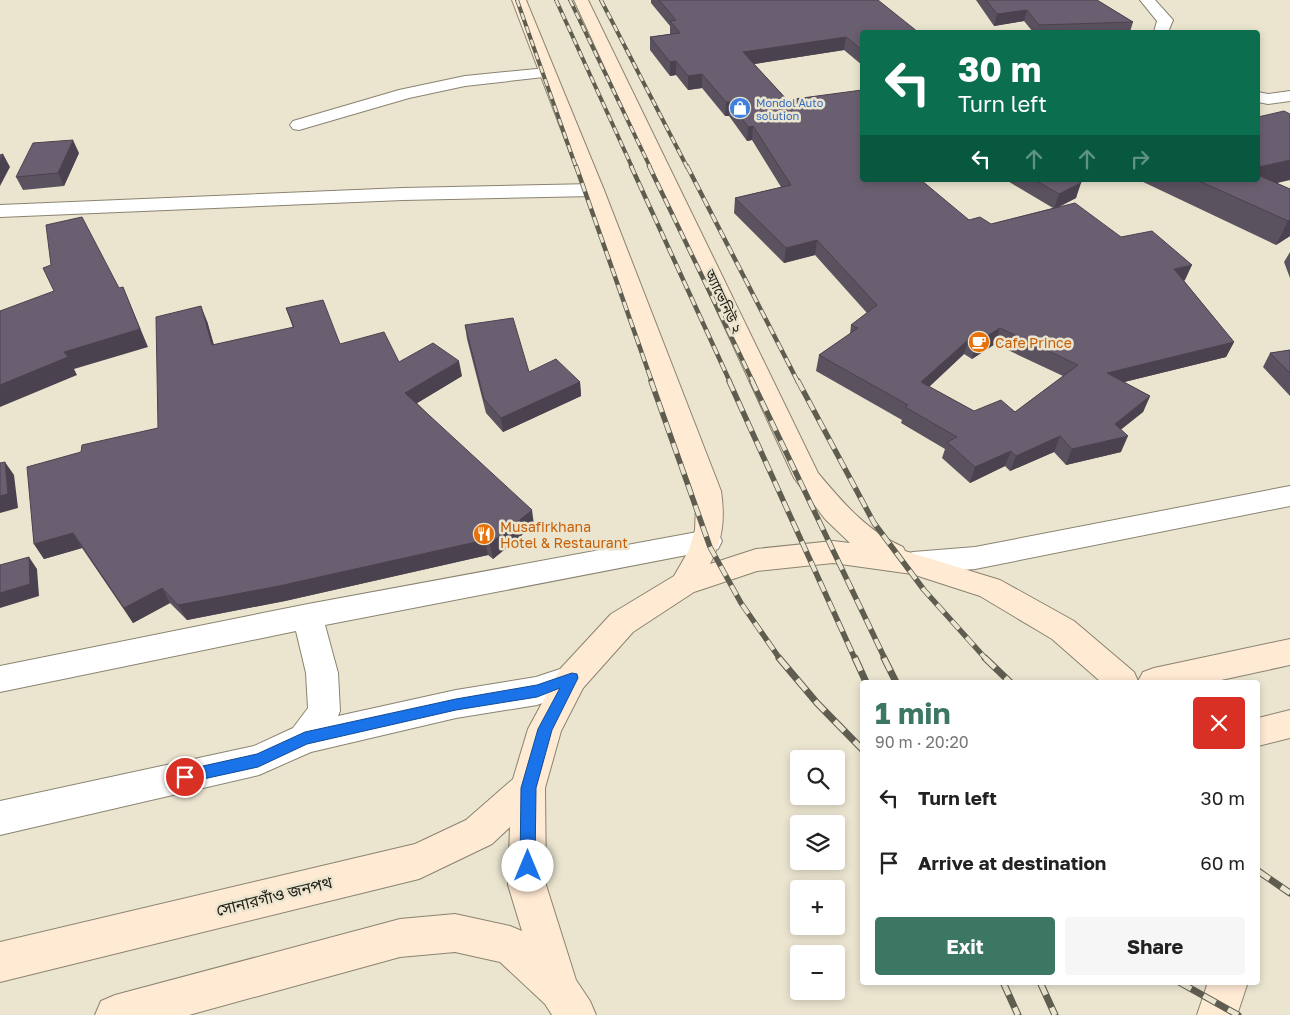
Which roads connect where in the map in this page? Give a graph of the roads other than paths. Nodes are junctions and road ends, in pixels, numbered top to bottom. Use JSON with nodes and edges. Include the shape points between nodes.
{"nodes":[{"id":1,"x":519,"y":0,"type":"edge"},
{"id":2,"x":581,"y":0,"type":"edge"},
{"id":3,"x":1147,"y":0,"type":"edge"},
{"id":4,"x":1162,"y":30,"type":"edge"},
{"id":5,"x":547,"y":73,"type":"junction"},
{"id":6,"x":1290,"y":96,"type":"edge"},
{"id":7,"x":1260,"y":97,"type":"edge"},
{"id":8,"x":299,"y":125,"type":"dead end"},
{"id":9,"x":594,"y":190,"type":"junction"},
{"id":10,"x":0,"y":211,"type":"edge"},
{"id":11,"x":1290,"y":496,"type":"edge"},
{"id":12,"x":708,"y":541,"type":"junction"},
{"id":13,"x":913,"y":562,"type":"junction"},
{"id":14,"x":684,"y":584,"type":"junction"},
{"id":15,"x":308,"y":616,"type":"junction"},
{"id":16,"x":1290,"y":652,"type":"edge"},
{"id":17,"x":572,"y":678,"type":"junction"},
{"id":18,"x":0,"y":679,"type":"edge"},
{"id":19,"x":1120,"y":680,"type":"edge"},
{"id":20,"x":1163,"y":680,"type":"edge"},
{"id":21,"x":1290,"y":724,"type":"edge"},
{"id":22,"x":1260,"y":732,"type":"edge"},
{"id":23,"x":305,"y":738,"type":"junction"},
{"id":24,"x":528,"y":788,"type":"junction"},
{"id":25,"x":0,"y":818,"type":"edge"},
{"id":26,"x":0,"y":962,"type":"edge"},
{"id":27,"x":1227,"y":985,"type":"edge"},
{"id":28,"x":568,"y":1002,"type":"edge"},
{"id":29,"x":115,"y":1015,"type":"edge"},
{"id":30,"x":1217,"y":1015,"type":"edge"}],
"edges":[{"from":1,"to":5,"type":"main road"},
{"from":2,"to":13,"type":"main road","name":"অ্যাভেনিউ ২","via":[[808,478],[856,533],[881,550]]},
{"from":3,"to":4,"type":"street","via":[[1165,20]]},
{"from":5,"to":8,"type":"street","via":[[464,81]]},
{"from":5,"to":9,"type":"main road"},
{"from":6,"to":7,"type":"street"},
{"from":9,"to":10,"type":"street","via":[[403,194]]},
{"from":9,"to":12,"type":"main road","via":[[707,491],[711,514]]},
{"from":11,"to":13,"type":"street","via":[[975,558]]},
{"from":12,"to":14,"type":"main road"},
{"from":12,"to":15,"type":"street"},
{"from":13,"to":14,"type":"main road","via":[[833,552],[756,560]]},
{"from":13,"to":19,"type":"main road","via":[[990,588],[1063,630]]},
{"from":14,"to":17,"type":"main road","via":[[622,623]]},
{"from":15,"to":18,"type":"street"},
{"from":15,"to":23,"type":"street","via":[[322,673],[324,711]]},
{"from":16,"to":20,"type":"main road"},
{"from":17,"to":23,"type":"street","via":[[537,691],[456,704]]},
{"from":17,"to":24,"type":"main road","via":[[545,729]]},
{"from":21,"to":22,"type":"main road"},
{"from":23,"to":25,"type":"street","via":[[258,760]]},
{"from":24,"to":26,"type":"main road","name":"সোনারগাঁও জনপথ","via":[[479,832],[419,861]]},
{"from":24,"to":28,"type":"main road","via":[[527,885]]},
{"from":27,"to":30,"type":"main road"},
{"from":28,"to":29,"type":"main road","via":[[510,945],[455,933],[400,938]]}]}
